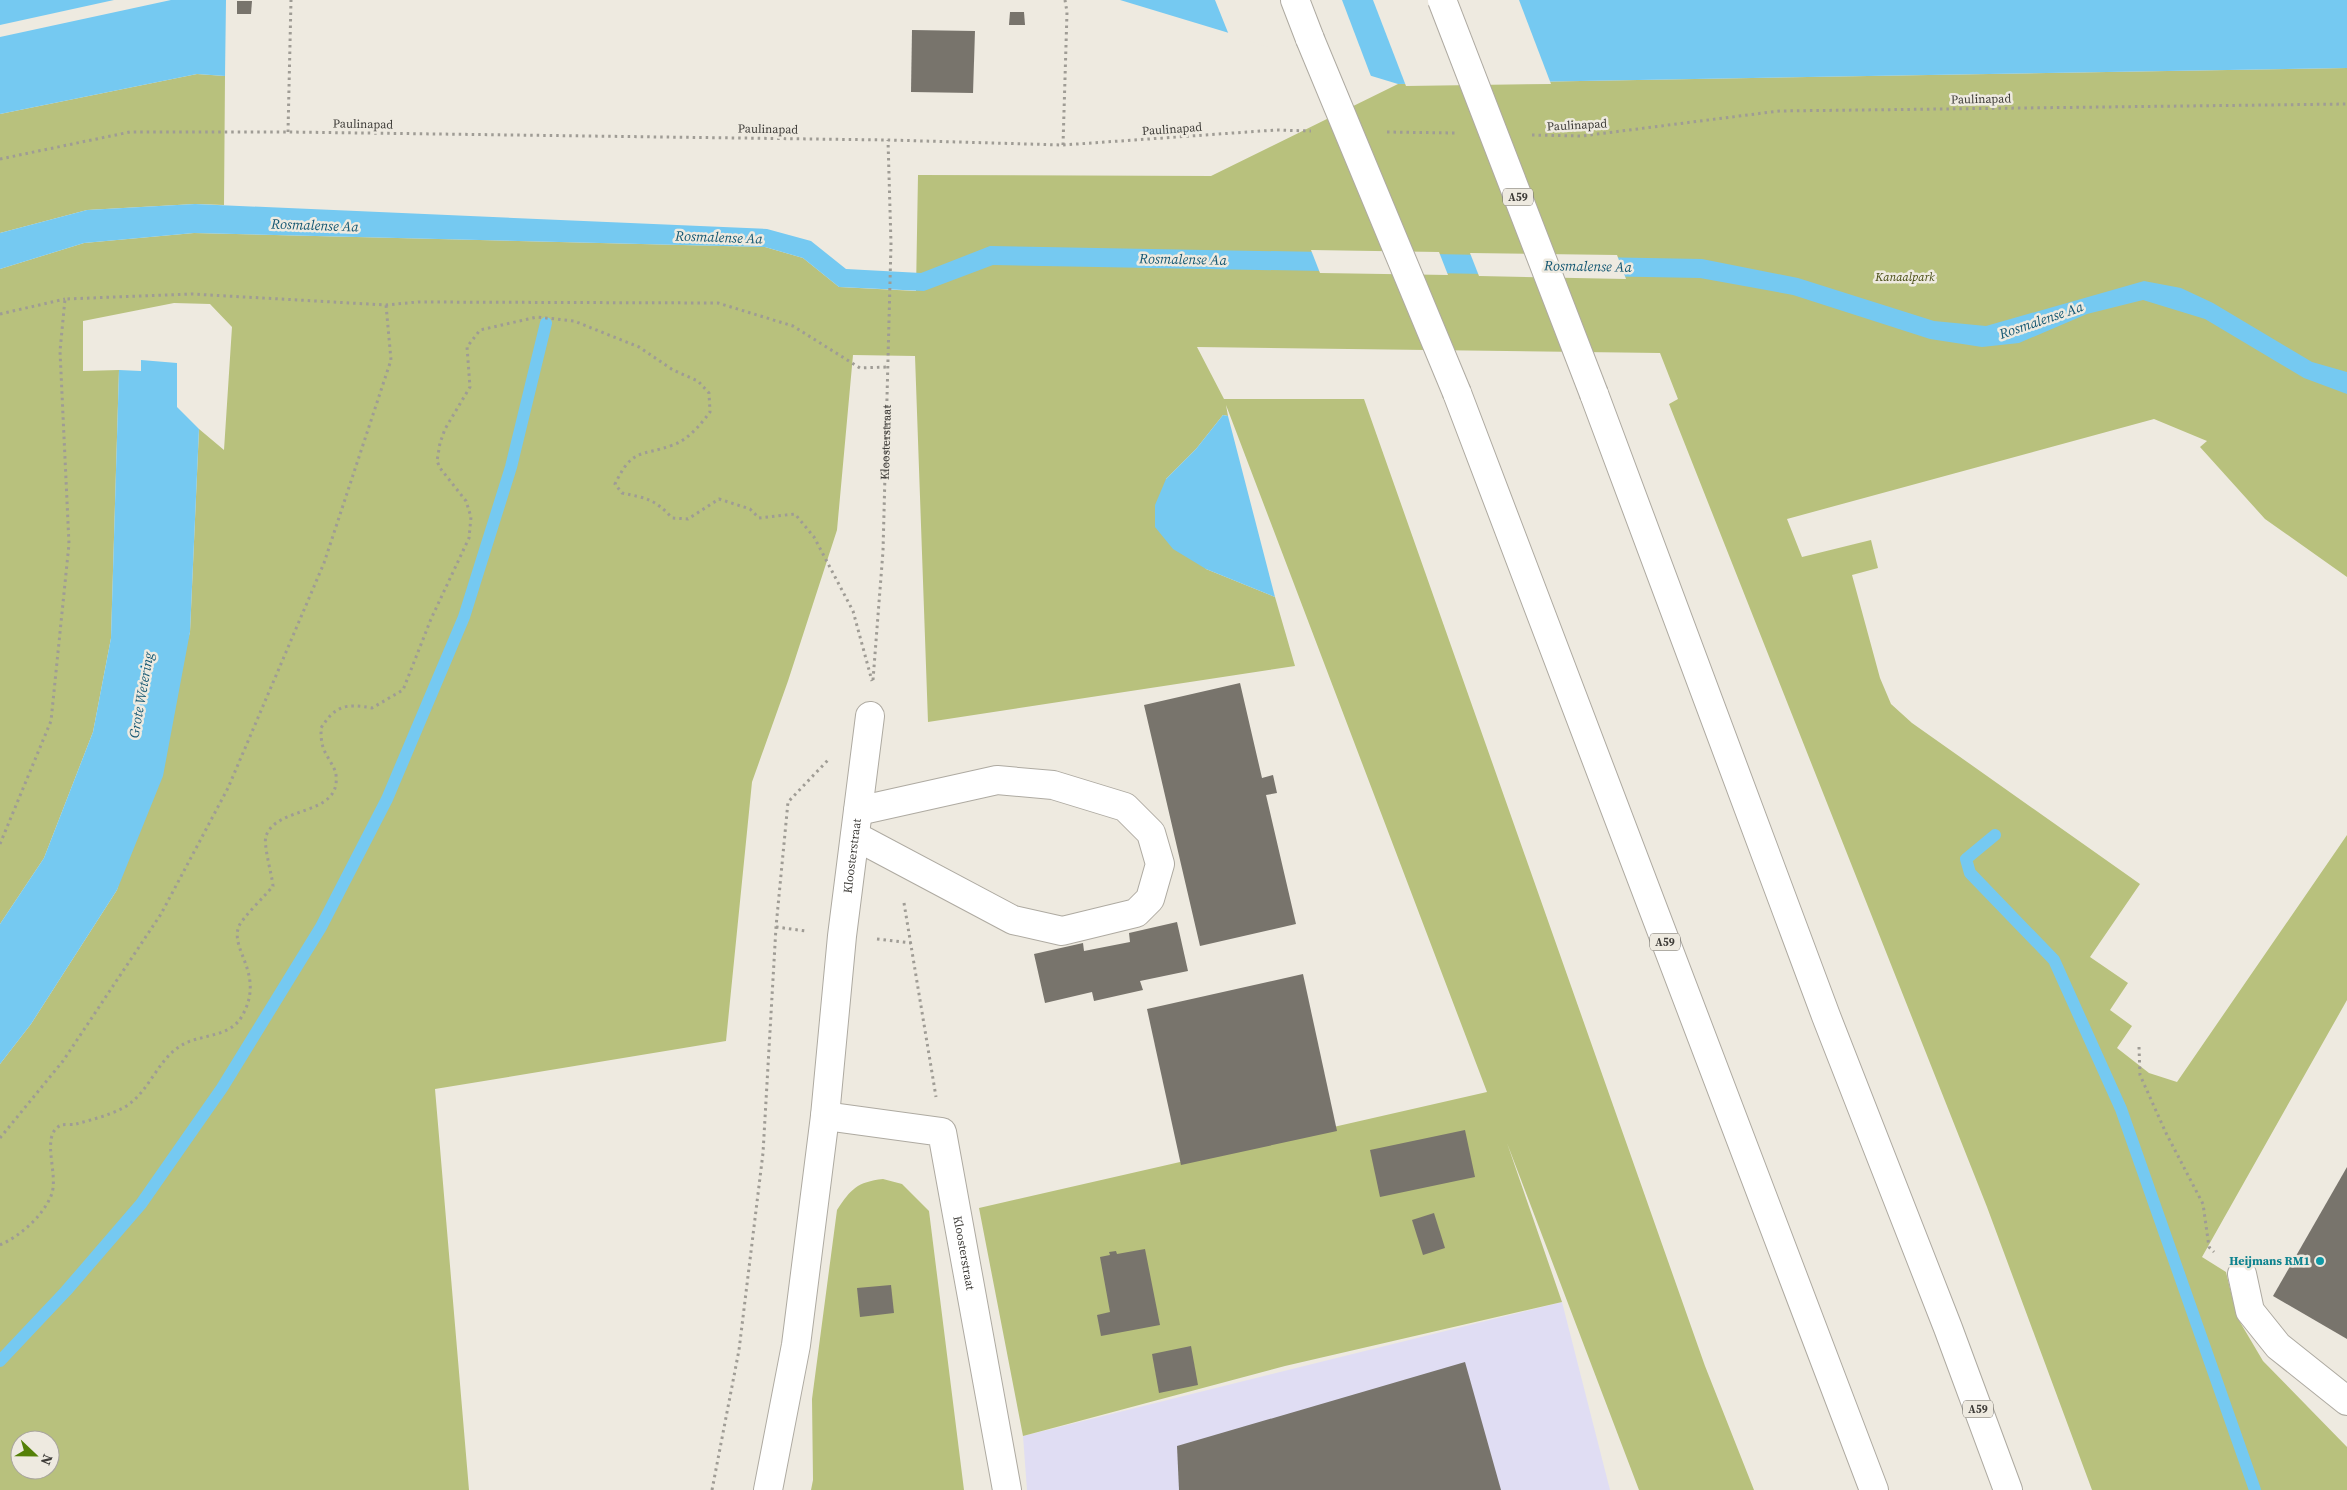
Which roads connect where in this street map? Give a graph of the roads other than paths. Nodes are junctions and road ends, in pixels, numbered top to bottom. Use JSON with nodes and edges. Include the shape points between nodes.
{"nodes":[{"id":1,"x":1295,"y":0,"type":"edge"},
{"id":2,"x":1442,"y":0,"type":"edge"},
{"id":3,"x":870,"y":716,"type":"dead end"},
{"id":4,"x":856,"y":823,"type":"junction"},
{"id":5,"x":825,"y":1116,"type":"junction"},
{"id":6,"x":2242,"y":1274,"type":"road end"},
{"id":7,"x":2347,"y":1401,"type":"edge"},
{"id":8,"x":768,"y":1490,"type":"edge"},
{"id":9,"x":1007,"y":1490,"type":"edge"},
{"id":10,"x":1874,"y":1490,"type":"edge"},
{"id":11,"x":2008,"y":1490,"type":"edge"}],
"edges":[{"from":1,"to":10,"type":"main road","number":"A59","bridge":true,"via":[[1457,393]]},
{"from":2,"to":11,"type":"main road","number":"A59","bridge":true},
{"from":3,"to":4,"type":"main road","name":"Kloosterstraat"},
{"from":4,"to":4,"type":"main road","via":[[1013,920],[1062,931],[1136,913],[1150,899],[1160,864],[1151,833],[1125,807],[1053,785],[997,780]]},
{"from":4,"to":5,"type":"main road","name":"Kloosterstraat"},
{"from":5,"to":8,"type":"main road","name":"Kloosterstraat","via":[[796,1345]]},
{"from":5,"to":9,"type":"main road","name":"Kloosterstraat","via":[[942,1132]]},
{"from":6,"to":7,"type":"main road","via":[[2250,1311],[2278,1346]]}]}
